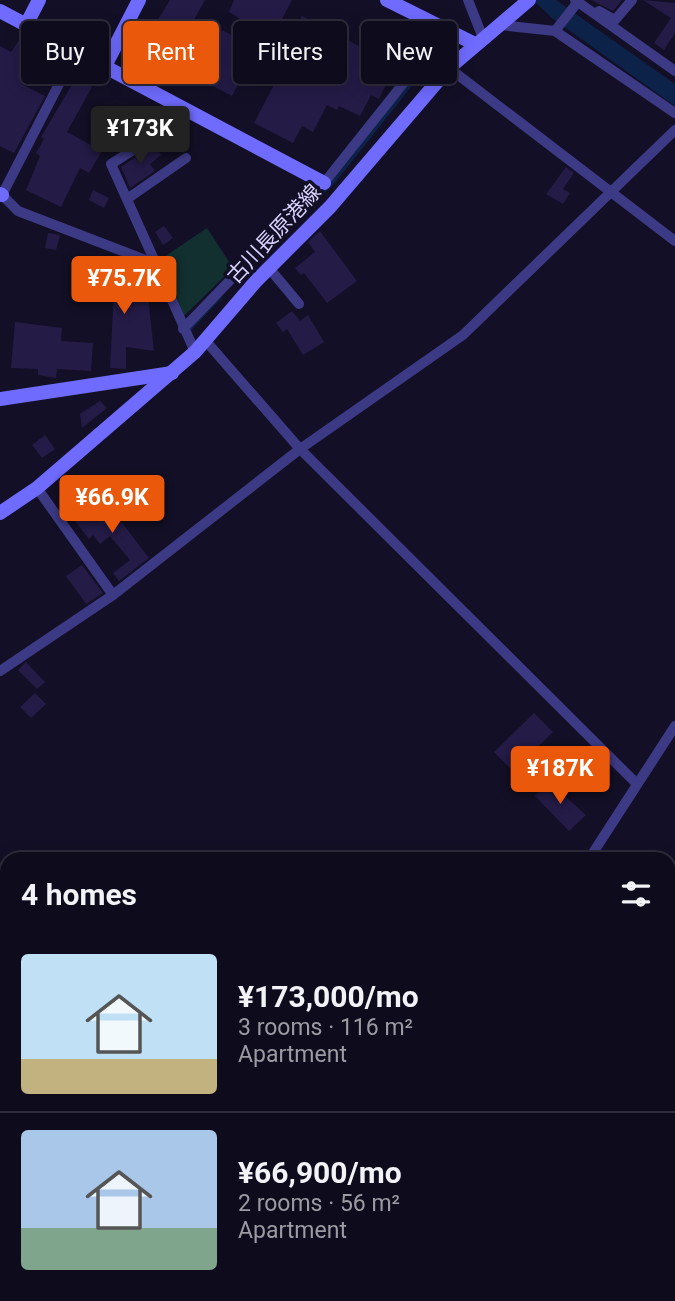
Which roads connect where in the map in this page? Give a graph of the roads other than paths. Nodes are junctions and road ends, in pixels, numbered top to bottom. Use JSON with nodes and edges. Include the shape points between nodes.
{"nodes":[{"id":1,"x":39,"y":0,"type":"edge"},
{"id":2,"x":139,"y":0,"type":"edge"},
{"id":3,"x":387,"y":0,"type":"edge"},
{"id":4,"x":468,"y":0,"type":"edge"},
{"id":5,"x":632,"y":0,"type":"edge"},
{"id":6,"x":527,"y":2,"type":"edge"},
{"id":7,"x":575,"y":4,"type":"edge"},
{"id":8,"x":587,"y":10,"type":"junction"},
{"id":9,"x":0,"y":11,"type":"edge"},
{"id":10,"x":28,"y":21,"type":"edge"},
{"id":11,"x":426,"y":21,"type":"edge"},
{"id":12,"x":21,"y":22,"type":"edge"},
{"id":13,"x":499,"y":25,"type":"junction"},
{"id":14,"x":556,"y":29,"type":"junction"},
{"id":15,"x":457,"y":35,"type":"edge"},
{"id":16,"x":479,"y":41,"type":"junction"},
{"id":17,"x":109,"y":58,"type":"edge"},
{"id":18,"x":457,"y":61,"type":"edge"},
{"id":19,"x":109,"y":68,"type":"edge"},
{"id":20,"x":675,"y":71,"type":"edge"},
{"id":21,"x":457,"y":74,"type":"edge"},
{"id":22,"x":59,"y":84,"type":"edge"},
{"id":23,"x":403,"y":84,"type":"edge"},
{"id":24,"x":435,"y":84,"type":"edge"},
{"id":25,"x":193,"y":112,"type":"junction"},
{"id":26,"x":675,"y":113,"type":"edge"},
{"id":27,"x":675,"y":130,"type":"edge"},
{"id":28,"x":186,"y":158,"type":"dead end"},
{"id":29,"x":324,"y":183,"type":"junction"},
{"id":30,"x":613,"y":192,"type":"junction"},
{"id":31,"x":1,"y":195,"type":"edge"},
{"id":32,"x":127,"y":199,"type":"junction"},
{"id":33,"x":675,"y":241,"type":"edge"},
{"id":34,"x":156,"y":264,"type":"junction"},
{"id":35,"x":269,"y":268,"type":"junction"},
{"id":36,"x":299,"y":304,"type":"dead end"},
{"id":37,"x":183,"y":329,"type":"junction"},
{"id":38,"x":205,"y":340,"type":"junction"},
{"id":39,"x":195,"y":352,"type":"junction"},
{"id":40,"x":173,"y":373,"type":"junction"},
{"id":41,"x":0,"y":399,"type":"edge"},
{"id":42,"x":300,"y":449,"type":"junction"},
{"id":43,"x":37,"y":488,"type":"junction"},
{"id":44,"x":0,"y":513,"type":"edge"},
{"id":45,"x":113,"y":595,"type":"junction"},
{"id":46,"x":0,"y":671,"type":"edge"},
{"id":47,"x":675,"y":726,"type":"edge"},
{"id":48,"x":637,"y":784,"type":"junction"},
{"id":49,"x":593,"y":852,"type":"edge"}],
"edges":[{"from":1,"to":10,"type":"street"},
{"from":2,"to":17,"type":"street"},
{"from":3,"to":11,"type":"street"},
{"from":4,"to":16,"type":"street"},
{"from":5,"to":8,"type":"street","via":[[615,20],[592,7]]},
{"from":6,"to":13,"type":"street","name":"古川長原港線"},
{"from":7,"to":8,"type":"street"},
{"from":7,"to":14,"type":"street"},
{"from":8,"to":20,"type":"street"},
{"from":9,"to":12,"type":"street"},
{"from":13,"to":14,"type":"street"},
{"from":13,"to":16,"type":"street","name":"古川長原港線"},
{"from":14,"to":26,"type":"street"},
{"from":15,"to":16,"type":"street"},
{"from":16,"to":18,"type":"street","name":"古川長原港線"},
{"from":19,"to":25,"type":"street"},
{"from":21,"to":30,"type":"street"},
{"from":22,"to":31,"type":"street"},
{"from":23,"to":29,"type":"street"},
{"from":24,"to":35,"type":"street","name":"古川長原港線","via":[[330,207]]},
{"from":25,"to":29,"type":"street"},
{"from":25,"to":32,"type":"street","via":[[111,164]]},
{"from":27,"to":30,"type":"street"},
{"from":28,"to":32,"type":"street"},
{"from":29,"to":37,"type":"street"},
{"from":30,"to":33,"type":"street"},
{"from":30,"to":42,"type":"street","via":[[463,335]]},
{"from":31,"to":34,"type":"street","via":[[18,211]]},
{"from":32,"to":34,"type":"street"},
{"from":34,"to":37,"type":"street"},
{"from":35,"to":36,"type":"street"},
{"from":35,"to":38,"type":"street","name":"古川長原港線"},
{"from":37,"to":39,"type":"street"},
{"from":38,"to":39,"type":"street","name":"古川長原港線"},
{"from":38,"to":42,"type":"street"},
{"from":39,"to":40,"type":"street","name":"古川長原港線"},
{"from":40,"to":41,"type":"street"},
{"from":40,"to":43,"type":"street","name":"古川長原港線"},
{"from":42,"to":45,"type":"street"},
{"from":42,"to":48,"type":"street"},
{"from":43,"to":44,"type":"street","name":"古川長原港線"},
{"from":43,"to":45,"type":"street"},
{"from":45,"to":46,"type":"street"},
{"from":47,"to":48,"type":"street"},
{"from":48,"to":49,"type":"street"}]}
